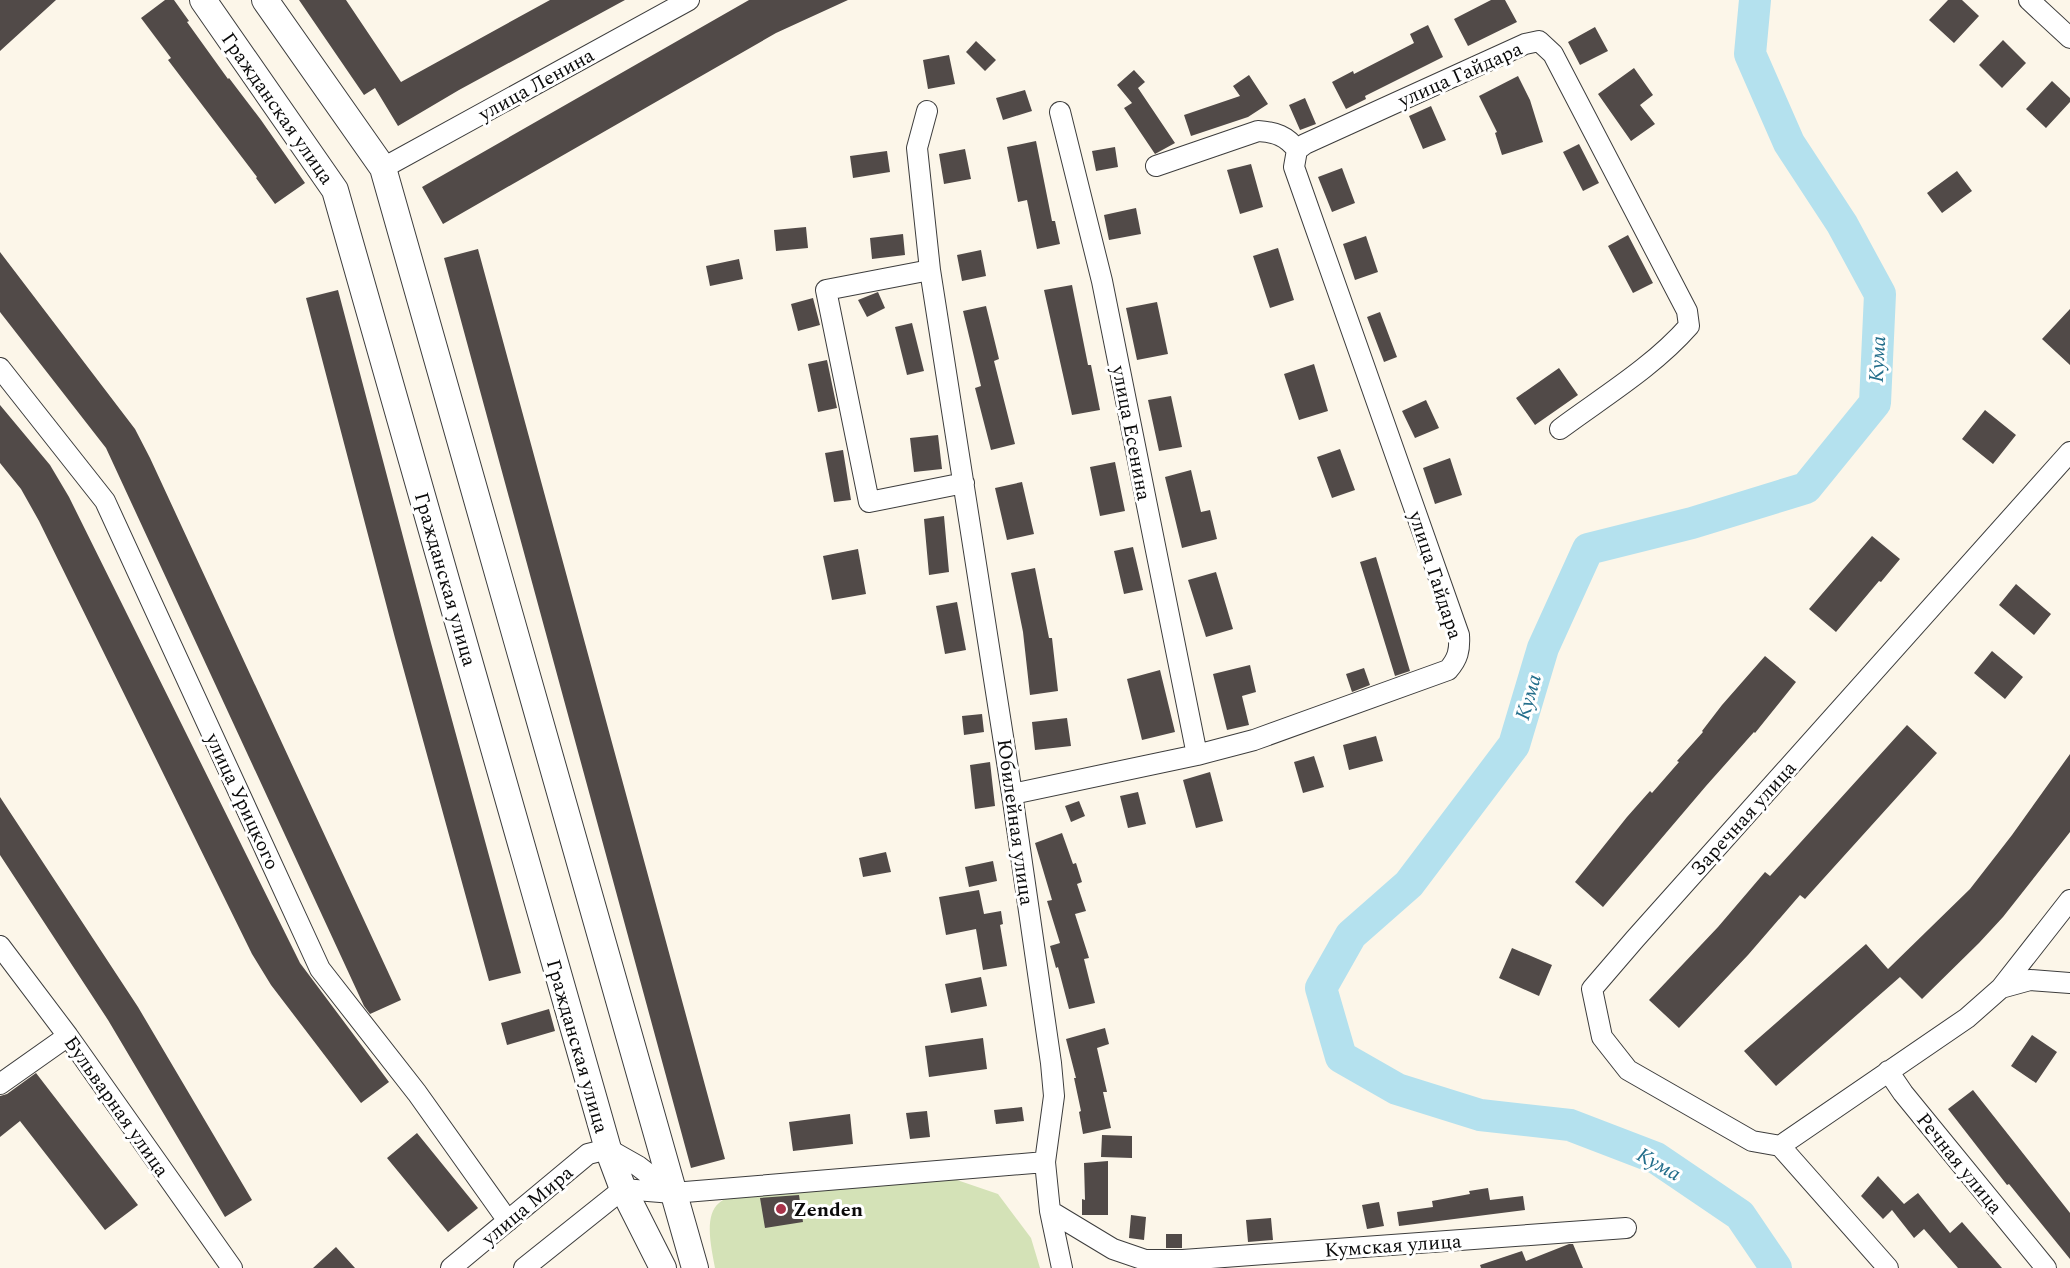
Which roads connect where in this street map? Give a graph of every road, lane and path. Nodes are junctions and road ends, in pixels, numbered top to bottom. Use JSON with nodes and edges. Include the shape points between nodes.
{"nodes":[{"id":1,"x":203,"y":0,"type":"edge"},
{"id":2,"x":265,"y":0,"type":"edge"},
{"id":3,"x":689,"y":0,"type":"edge"},
{"id":4,"x":2029,"y":0,"type":"edge"},
{"id":5,"x":2070,"y":38,"type":"edge"},
{"id":6,"x":927,"y":111,"type":"dead end"},
{"id":7,"x":1060,"y":112,"type":"dead end"},
{"id":8,"x":1297,"y":150,"type":"junction"},
{"id":9,"x":1156,"y":166,"type":"dead end"},
{"id":10,"x":383,"y":168,"type":"junction"},
{"id":11,"x":930,"y":270,"type":"junction"},
{"id":12,"x":0,"y":368,"type":"edge"},
{"id":13,"x":1560,"y":429,"type":"dead end"},
{"id":14,"x":2070,"y":452,"type":"edge"},
{"id":15,"x":964,"y":483,"type":"junction"},
{"id":16,"x":1197,"y":755,"type":"junction"},
{"id":17,"x":1012,"y":794,"type":"junction"},
{"id":18,"x":2070,"y":900,"type":"edge"},
{"id":19,"x":0,"y":946,"type":"edge"},
{"id":20,"x":2070,"y":983,"type":"edge"},
{"id":21,"x":2001,"y":988,"type":"junction"},
{"id":22,"x":68,"y":1036,"type":"junction"},
{"id":23,"x":1888,"y":1071,"type":"junction"},
{"id":24,"x":0,"y":1084,"type":"edge"},
{"id":25,"x":1780,"y":1146,"type":"junction"},
{"id":26,"x":608,"y":1149,"type":"junction"},
{"id":27,"x":1045,"y":1162,"type":"junction"},
{"id":28,"x":623,"y":1189,"type":"junction"},
{"id":29,"x":673,"y":1193,"type":"junction"},
{"id":30,"x":1050,"y":1211,"type":"junction"},
{"id":31,"x":508,"y":1221,"type":"junction"},
{"id":32,"x":1626,"y":1228,"type":"dead end"},
{"id":33,"x":2040,"y":1261,"type":"edge"},
{"id":34,"x":232,"y":1268,"type":"edge"},
{"id":35,"x":451,"y":1268,"type":"edge"},
{"id":36,"x":524,"y":1268,"type":"edge"},
{"id":37,"x":663,"y":1268,"type":"edge"},
{"id":38,"x":694,"y":1268,"type":"edge"},
{"id":39,"x":1062,"y":1268,"type":"edge"},
{"id":40,"x":1888,"y":1268,"type":"edge"}],
"edges":[{"from":1,"to":26,"type":"street","name":"Гражданская улица","via":[[335,190]]},
{"from":2,"to":10,"type":"street"},
{"from":3,"to":10,"type":"street","name":"улица Ленина"},
{"from":4,"to":5,"type":"street"},
{"from":6,"to":11,"type":"street","name":"Юбилейная улица","via":[[917,148]]},
{"from":7,"to":16,"type":"street","name":"улица Есенина","via":[[1102,281]]},
{"from":8,"to":9,"type":"street","via":[[1289,139],[1272,131],[1258,131]]},
{"from":8,"to":13,"type":"street","name":"улица Гайдара","via":[[1539,40],[1552,54],[1687,311],[1689,326],[1641,369]]},
{"from":8,"to":16,"type":"street","name":"улица Гайдара","via":[[1294,166],[1459,635],[1460,648],[1448,670],[1254,740]]},
{"from":10,"to":29,"type":"street"},
{"from":11,"to":15,"type":"street","name":"Юбилейная улица"},
{"from":11,"to":15,"type":"street","via":[[826,290],[869,502]]},
{"from":12,"to":31,"type":"street","name":"улица Урицкого","via":[[105,501],[320,969],[417,1093]]},
{"from":14,"to":25,"type":"street","name":"Заречная улица","via":[[1592,989],[1602,1037],[1628,1070],[1752,1141]]},
{"from":15,"to":17,"type":"street","name":"Юбилейная улица"},
{"from":16,"to":17,"type":"street","name":"улица Гайдара"},
{"from":17,"to":27,"type":"street","name":"Юбилейная улица","via":[[1052,1063],[1054,1096]]},
{"from":18,"to":21,"type":"street"},
{"from":19,"to":22,"type":"street","name":"Бульварная улица"},
{"from":20,"to":21,"type":"street","via":[[2030,980]]},
{"from":21,"to":23,"type":"street","via":[[1967,1018]]},
{"from":22,"to":24,"type":"street"},
{"from":22,"to":34,"type":"street","name":"Бульварная улица"},
{"from":23,"to":25,"type":"street"},
{"from":23,"to":33,"type":"street","name":"Речная улица"},
{"from":25,"to":40,"type":"street"},
{"from":26,"to":28,"type":"street","name":"Гражданская улица"},
{"from":26,"to":29,"type":"street"},
{"from":26,"to":31,"type":"street","name":"улица Мира","via":[[588,1154]]},
{"from":27,"to":29,"type":"street"},
{"from":27,"to":30,"type":"street","name":"Юбилейная улица"},
{"from":28,"to":29,"type":"street"},
{"from":28,"to":36,"type":"street"},
{"from":28,"to":37,"type":"street","name":"Гражданская улица"},
{"from":29,"to":38,"type":"street"},
{"from":30,"to":32,"type":"street","name":"Кумская улица","via":[[1113,1249],[1145,1260]]},
{"from":30,"to":39,"type":"street"},
{"from":31,"to":35,"type":"street","name":"улица Мира"}]}
